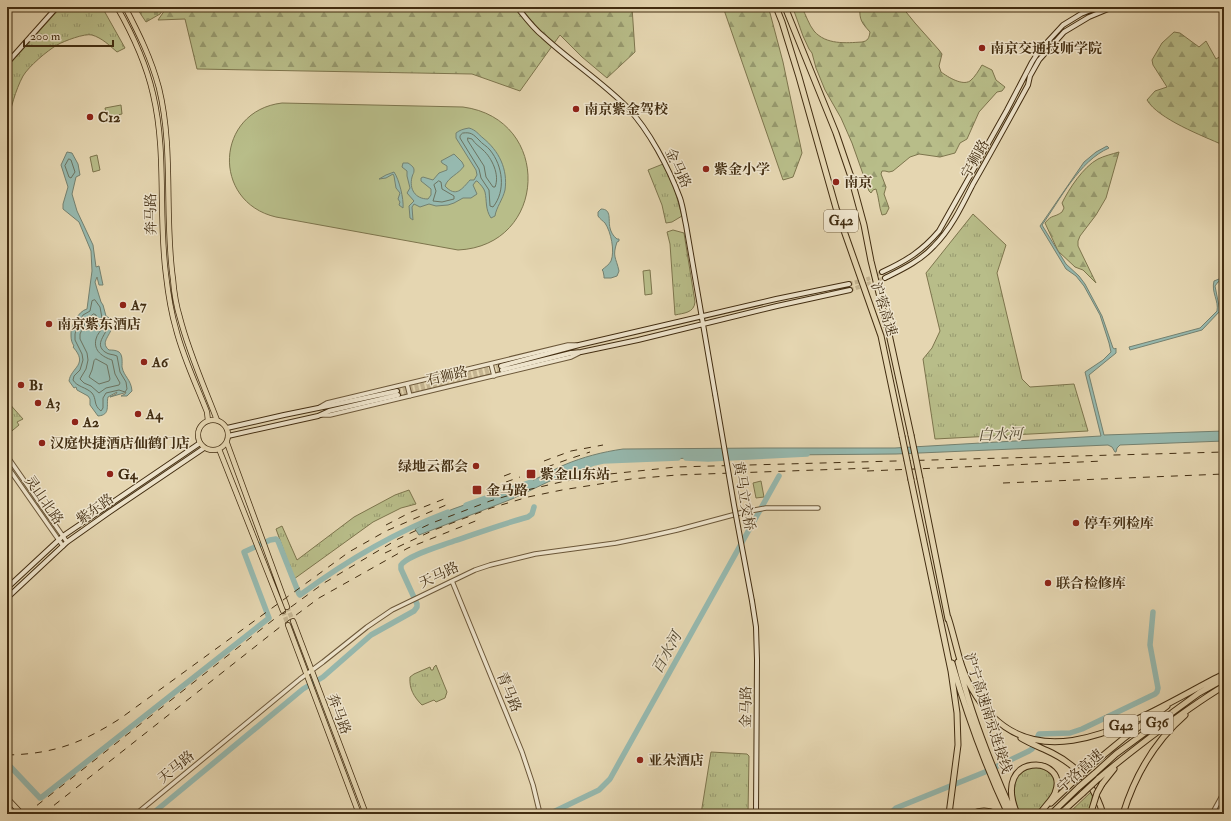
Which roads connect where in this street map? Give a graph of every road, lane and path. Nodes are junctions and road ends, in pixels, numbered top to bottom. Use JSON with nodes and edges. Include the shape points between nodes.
{"nodes":[{"id":1,"x":57,"y":7,"type":"edge"},
{"id":2,"x":117,"y":7,"type":"edge"},
{"id":3,"x":125,"y":7,"type":"edge"},
{"id":4,"x":517,"y":7,"type":"edge"},
{"id":5,"x":776,"y":7,"type":"edge"},
{"id":6,"x":785,"y":7,"type":"edge"},
{"id":7,"x":1098,"y":7,"type":"edge"},
{"id":8,"x":1113,"y":7,"type":"edge"},
{"id":9,"x":7,"y":63,"type":"edge"},
{"id":10,"x":882,"y":272,"type":"tunnel mouth"},
{"id":11,"x":885,"y":278,"type":"tunnel mouth"},
{"id":12,"x":849,"y":284,"type":"tunnel mouth"},
{"id":13,"x":850,"y":290,"type":"tunnel mouth"},
{"id":14,"x":702,"y":317,"type":"junction"},
{"id":15,"x":703,"y":323,"type":"junction"},
{"id":16,"x":579,"y":345,"type":"junction"},
{"id":17,"x":581,"y":352,"type":"junction"},
{"id":18,"x":491,"y":364,"type":"junction"},
{"id":19,"x":494,"y":376,"type":"junction"},
{"id":20,"x":407,"y":384,"type":"junction"},
{"id":21,"x":716,"y":394,"type":"joint"},
{"id":22,"x":410,"y":396,"type":"junction"},
{"id":23,"x":318,"y":408,"type":"junction"},
{"id":24,"x":318,"y":416,"type":"junction"},
{"id":25,"x":217,"y":420,"type":"junction"},
{"id":26,"x":208,"y":421,"type":"junction"},
{"id":27,"x":227,"y":428,"type":"junction"},
{"id":28,"x":228,"y":436,"type":"junction"},
{"id":29,"x":226,"y":443,"type":"junction"},
{"id":30,"x":200,"y":444,"type":"junction"},
{"id":31,"x":204,"y":448,"type":"junction"},
{"id":32,"x":219,"y":449,"type":"junction"},
{"id":33,"x":7,"y":456,"type":"edge"},
{"id":34,"x":7,"y":466,"type":"edge"},
{"id":35,"x":818,"y":508,"type":"dead end"},
{"id":36,"x":63,"y":536,"type":"junction"},
{"id":37,"x":58,"y":540,"type":"junction"},
{"id":38,"x":68,"y":542,"type":"junction"},
{"id":39,"x":63,"y":546,"type":"junction"},
{"id":40,"x":452,"y":581,"type":"junction"},
{"id":41,"x":7,"y":588,"type":"edge"},
{"id":42,"x":7,"y":598,"type":"edge"},
{"id":43,"x":752,"y":601,"type":"joint"},
{"id":44,"x":288,"y":607,"type":"tunnel mouth"},
{"id":45,"x":283,"y":611,"type":"tunnel mouth"},
{"id":46,"x":948,"y":617,"type":"junction"},
{"id":47,"x":293,"y":621,"type":"tunnel mouth"},
{"id":48,"x":288,"y":625,"type":"tunnel mouth"},
{"id":49,"x":941,"y":625,"type":"junction"},
{"id":50,"x":311,"y":671,"type":"junction"},
{"id":51,"x":306,"y":674,"type":"junction"},
{"id":52,"x":1224,"y":674,"type":"edge"},
{"id":53,"x":1224,"y":679,"type":"edge"},
{"id":54,"x":1224,"y":686,"type":"edge"},
{"id":55,"x":1196,"y":688,"type":"junction"},
{"id":56,"x":1204,"y":698,"type":"junction"},
{"id":57,"x":1029,"y":740,"type":"junction"},
{"id":58,"x":1134,"y":750,"type":"junction"},
{"id":59,"x":989,"y":766,"type":"junction"},
{"id":60,"x":992,"y":772,"type":"junction"},
{"id":61,"x":1224,"y":792,"type":"edge"},
{"id":62,"x":7,"y":798,"type":"edge"},
{"id":63,"x":949,"y":812,"type":"edge"},
{"id":64,"x":1040,"y":812,"type":"edge"},
{"id":65,"x":1092,"y":812,"type":"edge"},
{"id":66,"x":540,"y":813,"type":"edge"},
{"id":67,"x":22,"y":814,"type":"edge"},
{"id":68,"x":136,"y":814,"type":"edge"},
{"id":69,"x":359,"y":814,"type":"edge"},
{"id":70,"x":366,"y":814,"type":"edge"},
{"id":71,"x":756,"y":814,"type":"edge"},
{"id":72,"x":972,"y":814,"type":"edge"},
{"id":73,"x":996,"y":814,"type":"edge"},
{"id":74,"x":1008,"y":814,"type":"edge"},
{"id":75,"x":1013,"y":814,"type":"edge"},
{"id":76,"x":1018,"y":814,"type":"edge"},
{"id":77,"x":1050,"y":814,"type":"edge"},
{"id":78,"x":1060,"y":814,"type":"edge"},
{"id":79,"x":1103,"y":814,"type":"edge"},
{"id":80,"x":1123,"y":814,"type":"edge"},
{"id":81,"x":1212,"y":814,"type":"edge"}],
"edges":[{"from":1,"to":9,"type":"main road"},
{"from":2,"to":26,"type":"main road","name":"奔马路","via":[[140,51],[153,94],[158,129],[164,256],[169,297],[175,329]]},
{"from":3,"to":25,"type":"main road","name":"奔马路","via":[[147,50],[159,89],[166,134],[170,257],[176,298],[182,326]]},
{"from":4,"to":14,"type":"main road","name":"金马路","via":[[542,36],[626,107],[639,120],[651,139],[680,200]]},
{"from":5,"to":49,"type":"highway","name":"沪蓉高速","number":"G42","bridge":true,"via":[[799,77],[836,208],[881,336]]},
{"from":6,"to":46,"type":"highway","name":"沪蓉高速","number":"G42","bridge":true,"via":[[836,133],[864,225]]},
{"from":7,"to":10,"type":"main road","name":"宁狮路","via":[[1063,25],[1039,51],[939,231],[915,255]]},
{"from":8,"to":11,"type":"main road","name":"宁狮路","via":[[1064,32],[1041,57],[964,203],[943,236],[919,259]]},
{"from":12,"to":14,"type":"main road"},
{"from":13,"to":15,"type":"main road"},
{"from":14,"to":15,"type":"main road","name":"金马路"},
{"from":14,"to":16,"type":"main road","name":"石狮路"},
{"from":15,"to":17,"type":"main road","name":"石狮路"},
{"from":15,"to":21,"type":"main road","name":"金马路"},
{"from":16,"to":17,"type":"main road","name":"石狮路","via":[[502,368]]},
{"from":16,"to":18,"type":"street","name":"石狮路","via":[[568,345]]},
{"from":17,"to":19,"type":"street","name":"石狮路","via":[[571,357]]},
{"from":18,"to":19,"type":"street"},
{"from":18,"to":20,"type":"street","name":"石狮路"},
{"from":19,"to":22,"type":"street","name":"石狮路"},
{"from":20,"to":22,"type":"street"},
{"from":20,"to":23,"type":"street","name":"石狮路","via":[[327,403]]},
{"from":21,"to":43,"type":"main road","name":"黄马立交桥","bridge":true},
{"from":22,"to":24,"type":"street","name":"石狮路"},
{"from":23,"to":24,"type":"main road","name":"石狮路","via":[[398,393]]},
{"from":23,"to":27,"type":"main road","name":"石狮路"},
{"from":24,"to":28,"type":"main road","name":"石狮路"},
{"from":25,"to":26,"type":"main road"},
{"from":25,"to":27,"type":"main road"},
{"from":26,"to":30,"type":"main road","via":[[200,428]]},
{"from":27,"to":28,"type":"main road"},
{"from":28,"to":29,"type":"main road"},
{"from":29,"to":32,"type":"main road"},
{"from":29,"to":44,"type":"main road"},
{"from":30,"to":31,"type":"main road"},
{"from":30,"to":36,"type":"main road","name":"紫东路"},
{"from":31,"to":32,"type":"main road","via":[[214,451]]},
{"from":31,"to":38,"type":"main road","name":"紫东路"},
{"from":32,"to":45,"type":"main road"},
{"from":33,"to":36,"type":"street","name":"灵山北路"},
{"from":34,"to":37,"type":"street","name":"灵山北路"},
{"from":35,"to":40,"type":"street","name":"天马路","via":[[758,509],[639,539],[521,557],[475,570]]},
{"from":36,"to":37,"type":"main road","name":"紫东路"},
{"from":36,"to":38,"type":"street","name":"灵山北路"},
{"from":37,"to":39,"type":"street","name":"灵山北路"},
{"from":37,"to":41,"type":"main road","name":"紫东路"},
{"from":38,"to":39,"type":"main road","name":"紫东路"},
{"from":39,"to":42,"type":"main road","name":"紫东路"},
{"from":40,"to":50,"type":"street","name":"天马路","via":[[392,610]]},
{"from":40,"to":66,"type":"street","name":"青马路","via":[[522,752]]},
{"from":43,"to":71,"type":"main road","name":"金马路","via":[[758,660]]},
{"from":46,"to":57,"type":"highway","number":"G42","via":[[971,687],[993,717],[1010,731]]},
{"from":46,"to":59,"type":"highway","name":"沪宁高速南京连接线","number":"G42","via":[[963,683]]},
{"from":47,"to":50,"type":"main road","name":"奔马路"},
{"from":48,"to":51,"type":"main road","name":"奔马路"},
{"from":49,"to":59,"type":"highway","name":"沪宁高速南京连接线","number":"G42","via":[[963,698]]},
{"from":49,"to":63,"type":"highway","number":"G42","via":[[957,713],[958,745]]},
{"from":50,"to":51,"type":"street","name":"天马路"},
{"from":50,"to":70,"type":"main road","name":"奔马路"},
{"from":51,"to":68,"type":"street","name":"天马路"},
{"from":51,"to":69,"type":"main road","name":"奔马路"},
{"from":52,"to":55,"type":"highway","number":"G42"},
{"from":53,"to":77,"type":"highway","name":"宁洛高速","number":"G36","bridge":true,"via":[[1199,693],[1116,754]]},
{"from":54,"to":56,"type":"highway","number":"G42"},
{"from":55,"to":57,"type":"highway","number":"G42","via":[[1138,719],[1086,739],[1070,742]]},
{"from":55,"to":64,"type":"highway","bridge":true,"via":[[1140,726],[1089,767]]},
{"from":56,"to":58,"type":"highway","number":"G42"},
{"from":56,"to":80,"type":"highway","via":[[1180,719],[1152,751],[1137,776]]},
{"from":57,"to":79,"type":"highway","via":[[1063,759],[1078,771],[1094,791]]},
{"from":58,"to":65,"type":"highway","number":"G42","bridge":true,"via":[[1102,784]]},
{"from":58,"to":78,"type":"highway","name":"宁洛高速","number":"G36","bridge":true},
{"from":59,"to":60,"type":"highway","name":"沪宁高速南京连接线","number":"G42"},
{"from":60,"to":74,"type":"highway","name":"沪宁高速南京连接线","number":"G42"},
{"from":60,"to":75,"type":"highway","name":"沪宁高速南京连接线","number":"G42"},
{"from":61,"to":81,"type":"street"},
{"from":62,"to":67,"type":"main road"},
{"from":64,"to":76,"type":"highway","via":[[1055,793],[1057,781],[1049,768],[1033,764],[1020,770],[1014,779],[1012,793]]},
{"from":72,"to":73,"type":"highway","via":[[985,811]]}]}
